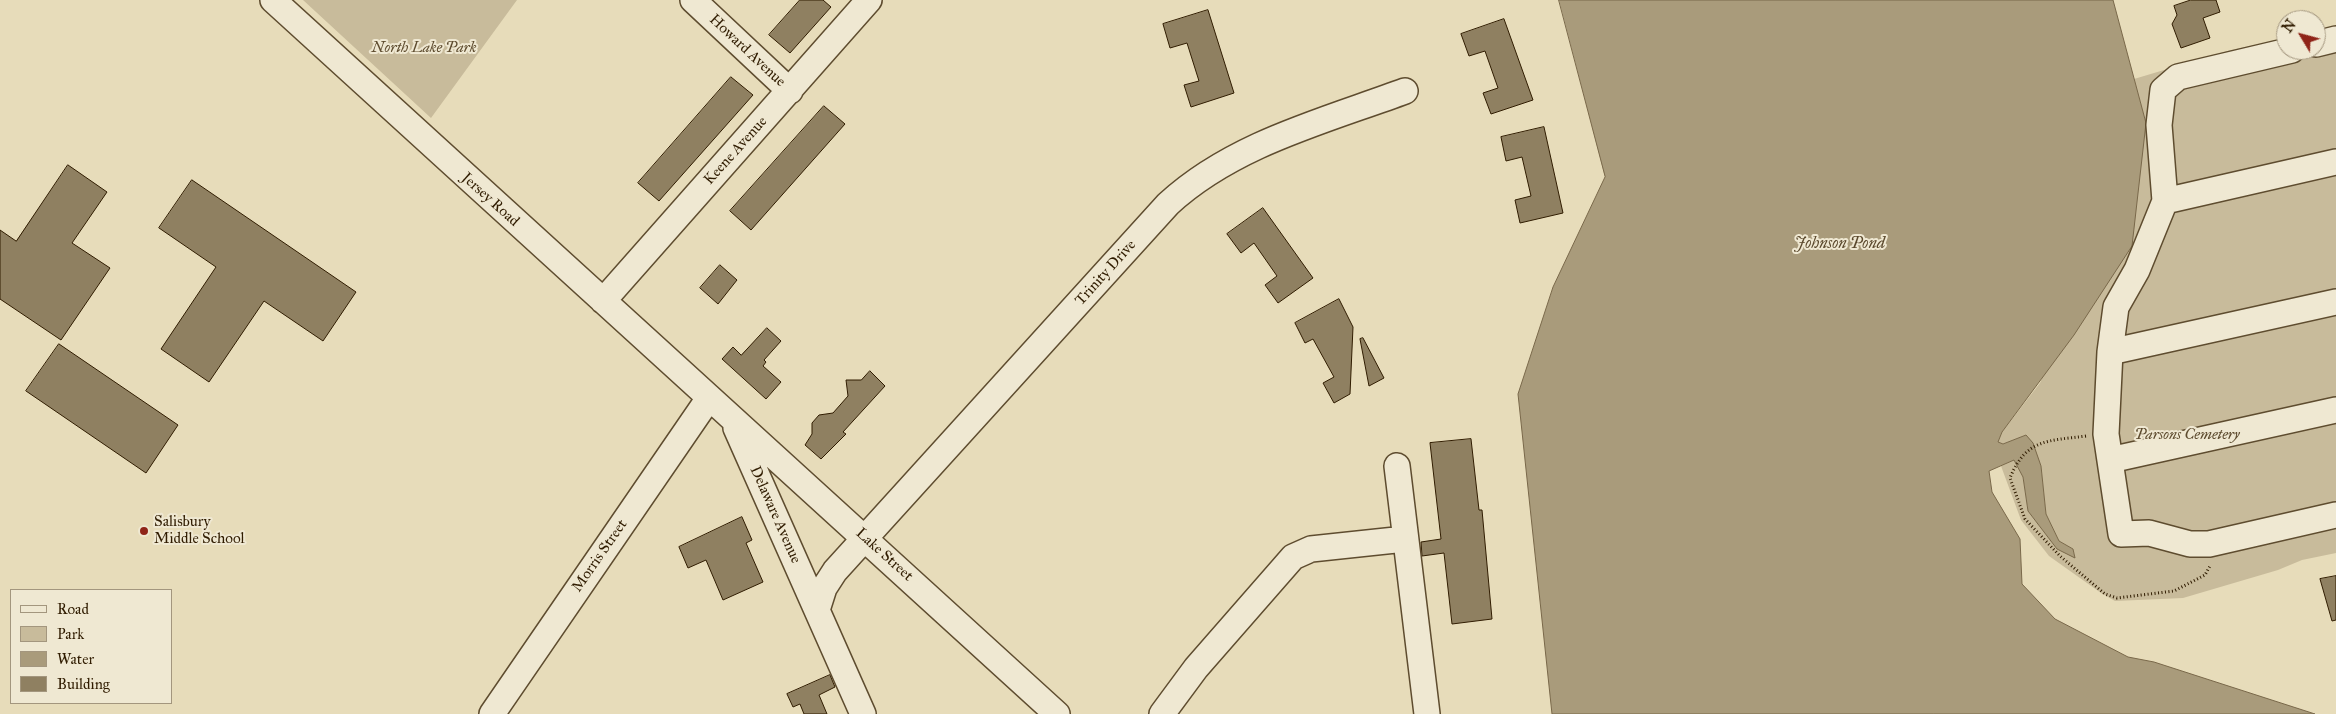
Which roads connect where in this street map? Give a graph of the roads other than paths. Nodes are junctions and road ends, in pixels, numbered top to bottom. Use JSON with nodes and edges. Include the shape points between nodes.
{"nodes":[{"id":1,"x":273,"y":0,"type":"edge"},
{"id":2,"x":869,"y":0,"type":"edge"},
{"id":3,"x":699,"y":5,"type":"edge"},
{"id":4,"x":2276,"y":54,"type":"edge"},
{"id":5,"x":790,"y":91,"type":"junction"},
{"id":6,"x":1405,"y":91,"type":"dead end"},
{"id":7,"x":2336,"y":162,"type":"edge"},
{"id":8,"x":2165,"y":201,"type":"junction"},
{"id":9,"x":603,"y":301,"type":"junction"},
{"id":10,"x":2336,"y":302,"type":"edge"},
{"id":11,"x":2110,"y":352,"type":"junction"},
{"id":12,"x":709,"y":398,"type":"junction"},
{"id":13,"x":2336,"y":410,"type":"edge"},
{"id":14,"x":732,"y":420,"type":"junction"},
{"id":15,"x":2110,"y":460,"type":"junction"},
{"id":16,"x":1397,"y":466,"type":"dead end"},
{"id":17,"x":2336,"y":515,"type":"edge"},
{"id":18,"x":866,"y":539,"type":"junction"},
{"id":19,"x":1405,"y":539,"type":"junction"},
{"id":20,"x":817,"y":610,"type":"junction"},
{"id":21,"x":492,"y":714,"type":"edge"},
{"id":22,"x":864,"y":714,"type":"edge"},
{"id":23,"x":1057,"y":714,"type":"edge"},
{"id":24,"x":1162,"y":714,"type":"edge"},
{"id":25,"x":1427,"y":714,"type":"edge"}],
"edges":[{"from":1,"to":9,"type":"street","name":"Jersey Road"},
{"from":2,"to":5,"type":"street","name":"Keene Avenue"},
{"from":3,"to":5,"type":"street","name":"Howard Avenue"},
{"from":4,"to":8,"type":"street","via":[[2178,77],[2163,90],[2159,125]]},
{"from":5,"to":9,"type":"street","name":"Keene Avenue"},
{"from":6,"to":18,"type":"street","name":"Trinity Drive","via":[[1279,137],[1224,162],[1185,188]]},
{"from":7,"to":8,"type":"street"},
{"from":8,"to":11,"type":"street","via":[[2137,270],[2116,307]]},
{"from":9,"to":12,"type":"street","name":"Jersey Road"},
{"from":10,"to":11,"type":"street"},
{"from":11,"to":15,"type":"street","via":[[2106,434]]},
{"from":12,"to":14,"type":"street","name":"Lake Street"},
{"from":12,"to":21,"type":"street","name":"Morris Street"},
{"from":13,"to":15,"type":"street"},
{"from":14,"to":18,"type":"street","name":"Lake Street"},
{"from":14,"to":20,"type":"street","name":"Delaware Avenue"},
{"from":15,"to":17,"type":"street","via":[[2121,534],[2149,533],[2190,544],[2209,544]]},
{"from":16,"to":19,"type":"street"},
{"from":18,"to":20,"type":"street","via":[[835,571],[824,588]]},
{"from":18,"to":23,"type":"street","name":"Lake Street"},
{"from":19,"to":24,"type":"street","via":[[1311,549],[1293,557],[1196,668]]},
{"from":19,"to":25,"type":"street"},
{"from":20,"to":22,"type":"street","name":"Delaware Avenue"}]}
